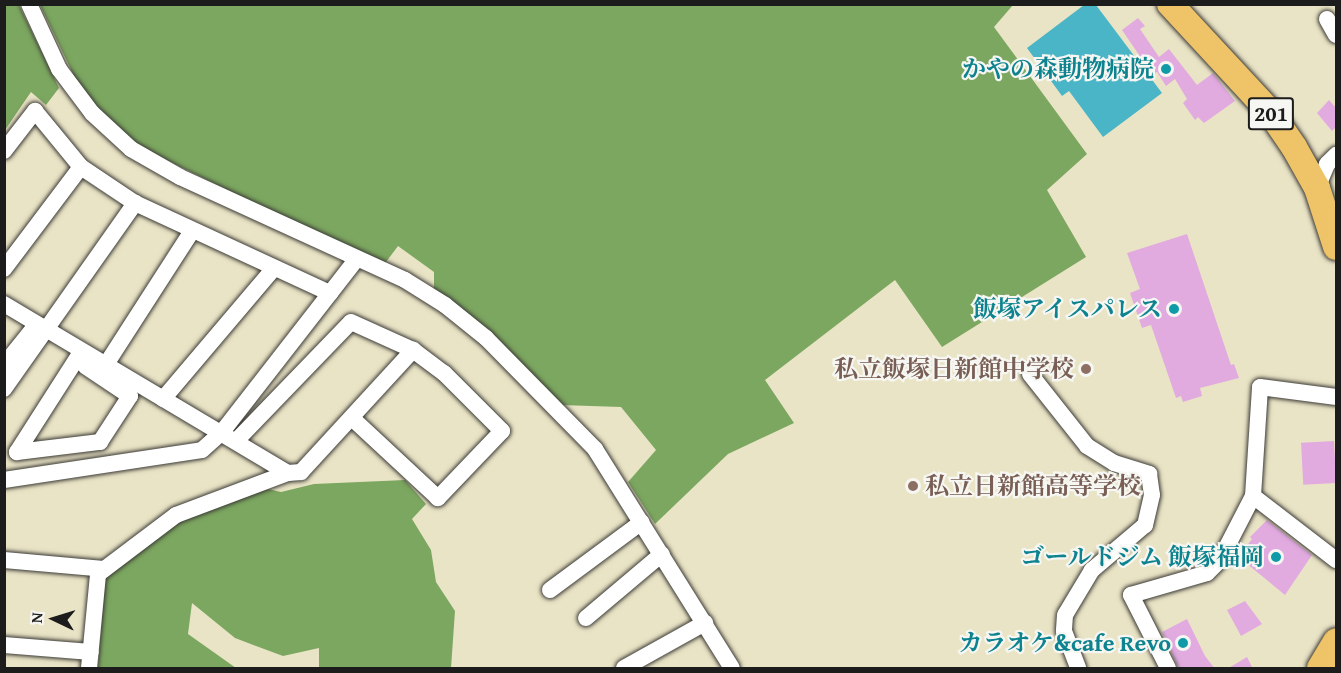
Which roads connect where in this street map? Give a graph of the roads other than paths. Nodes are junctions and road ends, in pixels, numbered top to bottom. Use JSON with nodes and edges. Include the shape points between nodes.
{"nodes":[{"id":1,"x":29,"y":4,"type":"edge"},
{"id":2,"x":1170,"y":4,"type":"edge"},
{"id":3,"x":1327,"y":19,"type":"dead end"},
{"id":4,"x":1336,"y":35,"type":"edge"},
{"id":5,"x":4,"y":151,"type":"edge"},
{"id":6,"x":1336,"y":155,"type":"edge"},
{"id":7,"x":81,"y":167,"type":"junction"},
{"id":8,"x":1327,"y":180,"type":"edge"},
{"id":9,"x":135,"y":203,"type":"junction"},
{"id":10,"x":192,"y":231,"type":"junction"},
{"id":11,"x":1336,"y":247,"type":"edge"},
{"id":12,"x":356,"y":260,"type":"junction"},
{"id":13,"x":274,"y":268,"type":"junction"},
{"id":14,"x":4,"y":269,"type":"edge"},
{"id":15,"x":330,"y":293,"type":"junction"},
{"id":16,"x":4,"y":304,"type":"edge"},
{"id":17,"x":40,"y":328,"type":"junction"},
{"id":18,"x":413,"y":350,"type":"junction"},
{"id":19,"x":78,"y":356,"type":"junction"},
{"id":20,"x":4,"y":365,"type":"edge"},
{"id":21,"x":105,"y":366,"type":"junction"},
{"id":22,"x":1030,"y":374,"type":"dead end"},
{"id":23,"x":4,"y":389,"type":"edge"},
{"id":24,"x":1336,"y":397,"type":"edge"},
{"id":25,"x":163,"y":399,"type":"junction"},
{"id":26,"x":352,"y":418,"type":"junction"},
{"id":27,"x":229,"y":437,"type":"junction"},
{"id":28,"x":288,"y":473,"type":"junction"},
{"id":29,"x":4,"y":480,"type":"edge"},
{"id":30,"x":1253,"y":496,"type":"junction"},
{"id":31,"x":642,"y":522,"type":"junction"},
{"id":32,"x":662,"y":554,"type":"junction"},
{"id":33,"x":1336,"y":560,"type":"edge"},
{"id":34,"x":4,"y":561,"type":"edge"},
{"id":35,"x":104,"y":569,"type":"junction"},
{"id":36,"x":550,"y":590,"type":"dead end"},
{"id":37,"x":586,"y":618,"type":"dead end"},
{"id":38,"x":705,"y":623,"type":"junction"},
{"id":39,"x":1336,"y":641,"type":"edge"},
{"id":40,"x":4,"y":645,"type":"edge"},
{"id":41,"x":90,"y":660,"type":"edge"},
{"id":42,"x":624,"y":669,"type":"edge"},
{"id":43,"x":732,"y":669,"type":"edge"},
{"id":44,"x":1078,"y":669,"type":"edge"},
{"id":45,"x":1168,"y":669,"type":"edge"},
{"id":46,"x":1320,"y":669,"type":"edge"}],
"edges":[{"from":1,"to":12,"type":"street","via":[[59,69],[92,113],[131,149],[180,177]]},
{"from":2,"to":8,"type":"highway","number":"201"},
{"from":3,"to":4,"type":"street"},
{"from":5,"to":7,"type":"street","via":[[35,111]]},
{"from":6,"to":8,"type":"street","via":[[1328,164]]},
{"from":7,"to":9,"type":"street"},
{"from":7,"to":14,"type":"street"},
{"from":8,"to":11,"type":"highway","number":"201"},
{"from":9,"to":10,"type":"street"},
{"from":9,"to":17,"type":"street"},
{"from":10,"to":13,"type":"street"},
{"from":10,"to":21,"type":"street"},
{"from":12,"to":15,"type":"street"},
{"from":12,"to":31,"type":"street","via":[[405,280],[486,338],[595,449]]},
{"from":13,"to":15,"type":"street"},
{"from":13,"to":25,"type":"street"},
{"from":15,"to":27,"type":"street"},
{"from":16,"to":17,"type":"street"},
{"from":17,"to":19,"type":"street"},
{"from":17,"to":20,"type":"street"},
{"from":17,"to":23,"type":"street"},
{"from":18,"to":26,"type":"street"},
{"from":18,"to":26,"type":"street","via":[[444,373],[502,431],[438,498]]},
{"from":18,"to":27,"type":"street","via":[[351,322]]},
{"from":19,"to":19,"type":"street","via":[[17,452],[100,442],[130,396]]},
{"from":19,"to":21,"type":"street"},
{"from":21,"to":25,"type":"street"},
{"from":22,"to":44,"type":"street","via":[[1087,446],[1114,463],[1149,474],[1152,495],[1145,525],[1092,570],[1065,615],[1064,631]]},
{"from":24,"to":30,"type":"street","via":[[1260,387]]},
{"from":25,"to":27,"type":"street"},
{"from":26,"to":28,"type":"street","via":[[301,472]]},
{"from":27,"to":28,"type":"street"},
{"from":27,"to":29,"type":"street","via":[[193,454]]},
{"from":28,"to":35,"type":"street","via":[[176,515]]},
{"from":30,"to":33,"type":"street"},
{"from":30,"to":45,"type":"street","via":[[1220,560],[1207,573],[1131,595]]},
{"from":31,"to":32,"type":"street"},
{"from":31,"to":36,"type":"street"},
{"from":32,"to":37,"type":"street"},
{"from":32,"to":38,"type":"street"},
{"from":34,"to":35,"type":"street"},
{"from":35,"to":41,"type":"street","via":[[98,574]]},
{"from":38,"to":42,"type":"street"},
{"from":38,"to":43,"type":"street"},
{"from":39,"to":46,"type":"highway"},
{"from":40,"to":41,"type":"street"}]}
